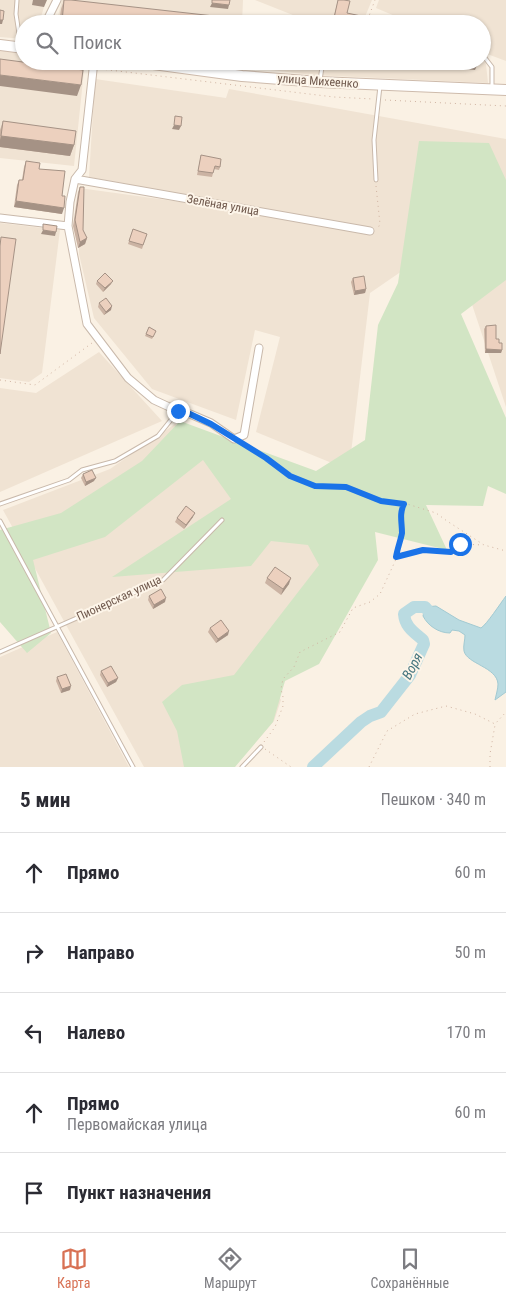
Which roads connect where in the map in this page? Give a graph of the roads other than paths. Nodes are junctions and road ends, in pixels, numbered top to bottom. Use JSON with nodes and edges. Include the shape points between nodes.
{"nodes":[{"id":1,"x":17,"y":0,"type":"edge"},
{"id":2,"x":57,"y":2,"type":"edge"},
{"id":3,"x":65,"y":3,"type":"edge"},
{"id":4,"x":16,"y":15,"type":"edge"},
{"id":5,"x":50,"y":15,"type":"edge"},
{"id":6,"x":0,"y":45,"type":"edge"},
{"id":7,"x":15,"y":47,"type":"edge"},
{"id":8,"x":491,"y":66,"type":"edge"},
{"id":9,"x":93,"y":70,"type":"edge"},
{"id":10,"x":197,"y":70,"type":"edge"},
{"id":11,"x":228,"y":70,"type":"edge"},
{"id":12,"x":322,"y":70,"type":"edge"},
{"id":13,"x":227,"y":74,"type":"junction"},
{"id":14,"x":320,"y":82,"type":"junction"},
{"id":15,"x":380,"y":85,"type":"junction"},
{"id":16,"x":492,"y":90,"type":"junction"},
{"id":17,"x":506,"y":90,"type":"edge"},
{"id":18,"x":76,"y":179,"type":"junction"},
{"id":19,"x":376,"y":180,"type":"road end"},
{"id":20,"x":0,"y":218,"type":"edge"},
{"id":21,"x":68,"y":226,"type":"junction"},
{"id":22,"x":370,"y":231,"type":"road end"},
{"id":23,"x":260,"y":348,"type":"dead end"},
{"id":24,"x":178,"y":411,"type":"junction"},
{"id":25,"x":0,"y":504,"type":"edge"},
{"id":26,"x":222,"y":520,"type":"dead end"},
{"id":27,"x":0,"y":521,"type":"edge"},
{"id":28,"x":58,"y":626,"type":"junction"},
{"id":29,"x":0,"y":652,"type":"edge"},
{"id":30,"x":261,"y":747,"type":"road end"},
{"id":31,"x":133,"y":767,"type":"edge"},
{"id":32,"x":242,"y":767,"type":"edge"}],
"edges":[{"from":1,"to":4,"type":"lane"},
{"from":2,"to":3,"type":"lane"},
{"from":2,"to":5,"type":"street"},
{"from":6,"to":7,"type":"street"},
{"from":8,"to":16,"type":"lane"},
{"from":9,"to":18,"type":"street","via":[[82,170]]},
{"from":10,"to":13,"type":"street","name":"улица Михеенко"},
{"from":11,"to":13,"type":"lane"},
{"from":12,"to":14,"type":"lane"},
{"from":13,"to":14,"type":"street","name":"улица Михеенко"},
{"from":14,"to":15,"type":"street","name":"улица Михеенко"},
{"from":15,"to":16,"type":"street","name":"улица Михеенко"},
{"from":15,"to":19,"type":"lane","via":[[374,140]]},
{"from":16,"to":17,"type":"street","name":"улица Михеенко"},
{"from":18,"to":21,"type":"street"},
{"from":18,"to":22,"type":"street","name":"Зелёная улица"},
{"from":20,"to":21,"type":"street"},
{"from":21,"to":24,"type":"street","via":[[87,324],[128,378],[154,400]]},
{"from":23,"to":24,"type":"street","via":[[244,435],[234,439],[211,424]]},
{"from":24,"to":25,"type":"lane","via":[[158,436],[115,461],[82,470],[69,480]]},
{"from":26,"to":28,"type":"lane","name":"Пионерская улица","via":[[163,580]]},
{"from":27,"to":28,"type":"lane"},
{"from":28,"to":29,"type":"lane","name":"Пионерская улица"},
{"from":28,"to":31,"type":"lane"},
{"from":30,"to":32,"type":"lane"}]}
